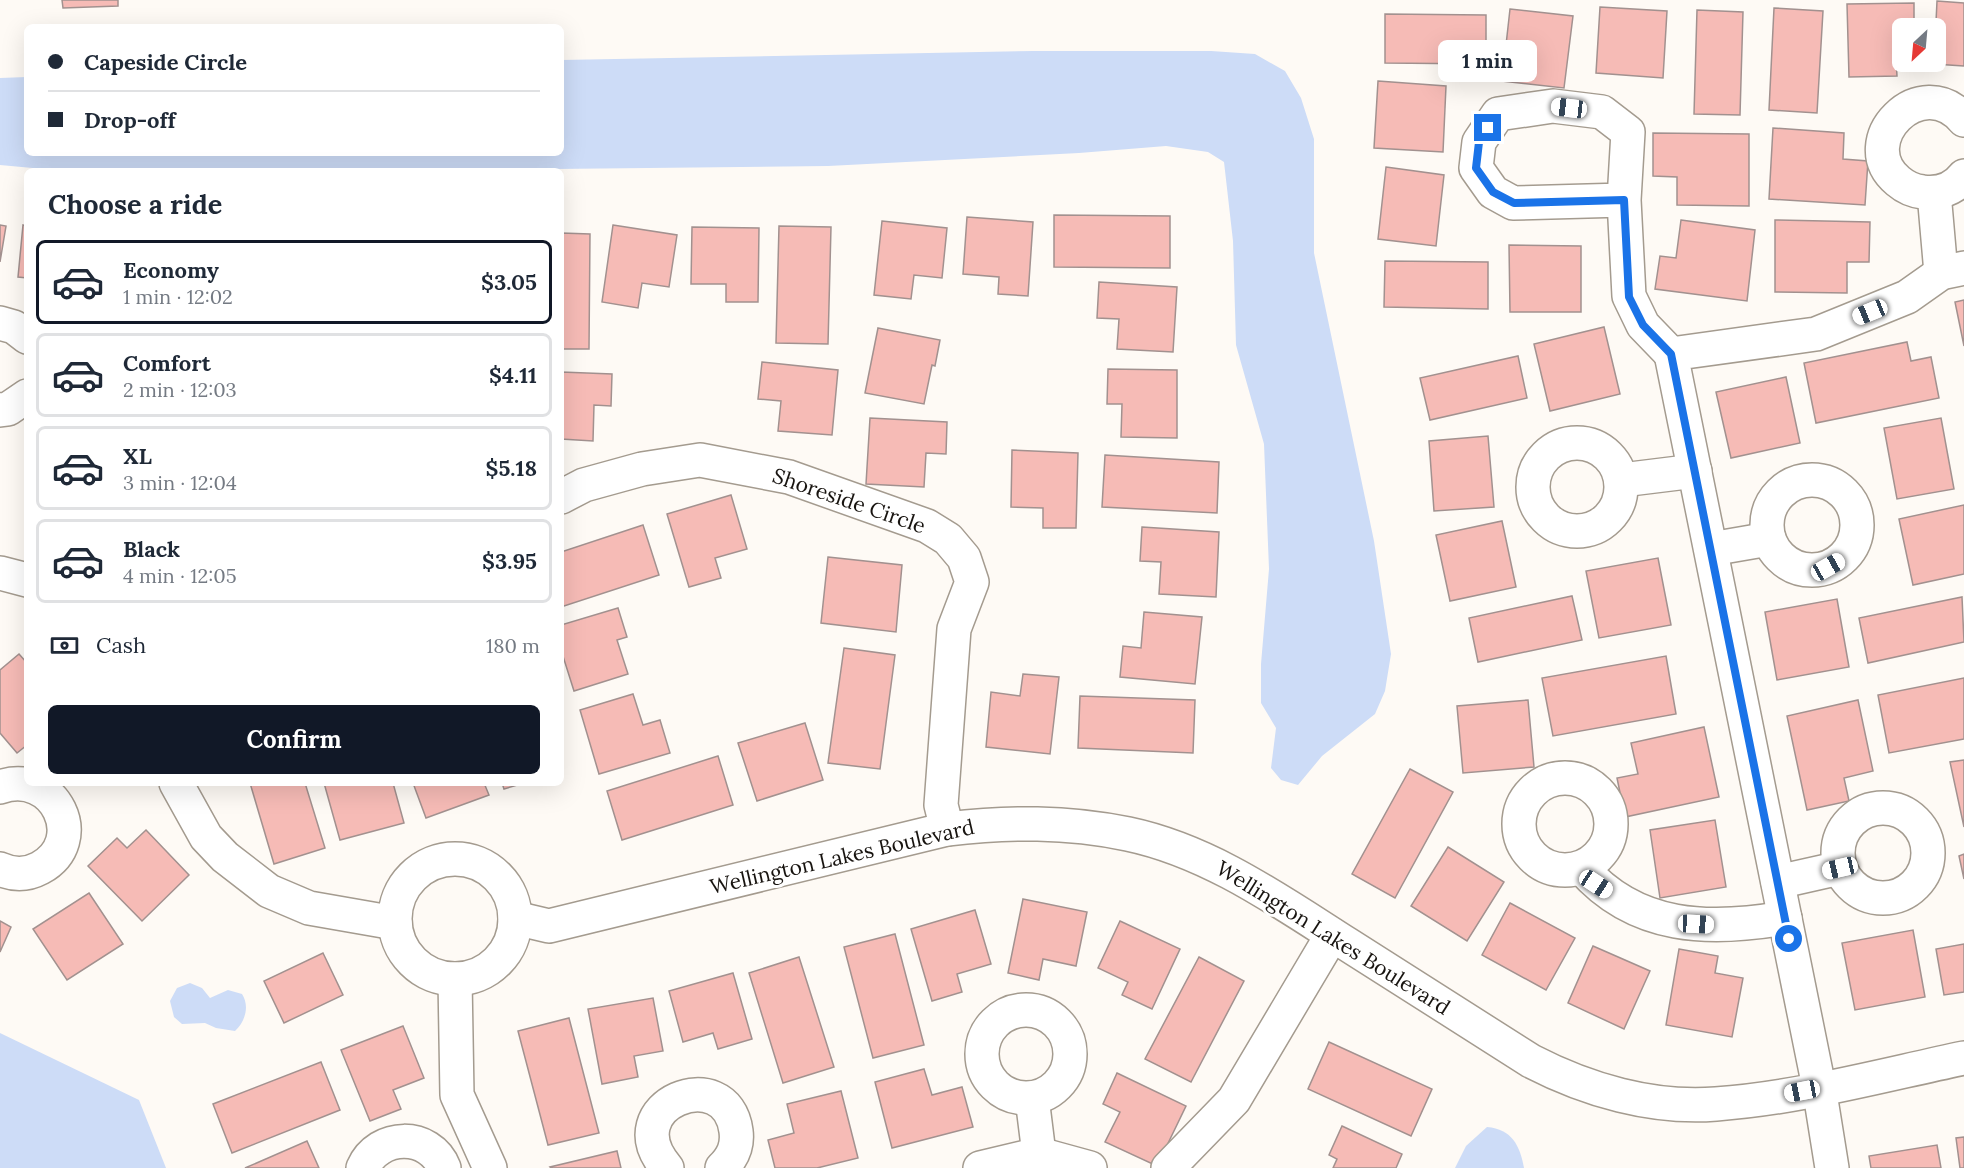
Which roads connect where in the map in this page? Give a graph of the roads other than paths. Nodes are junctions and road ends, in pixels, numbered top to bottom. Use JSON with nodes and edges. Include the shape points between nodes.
{"nodes":[{"id":1,"x":1964,"y":120,"type":"edge"},
{"id":2,"x":1964,"y":176,"type":"edge"},
{"id":3,"x":1934,"y":193,"type":"junction"},
{"id":4,"x":1624,"y":200,"type":"junction"},
{"id":5,"x":1953,"y":270,"type":"edge"},
{"id":6,"x":0,"y":323,"type":"edge"},
{"id":7,"x":24,"y":335,"type":"edge"},
{"id":8,"x":1671,"y":354,"type":"junction"},
{"id":9,"x":24,"y":398,"type":"edge"},
{"id":10,"x":0,"y":410,"type":"edge"},
{"id":11,"x":1695,"y":471,"type":"junction"},
{"id":12,"x":1622,"y":480,"type":"dead end"},
{"id":13,"x":564,"y":495,"type":"edge"},
{"id":14,"x":1769,"y":539,"type":"dead end"},
{"id":15,"x":1710,"y":549,"type":"junction"},
{"id":16,"x":0,"y":573,"type":"edge"},
{"id":17,"x":24,"y":579,"type":"edge"},
{"id":18,"x":24,"y":783,"type":"edge"},
{"id":19,"x":34,"y":786,"type":"edge"},
{"id":20,"x":178,"y":786,"type":"edge"},
{"id":21,"x":0,"y":787,"type":"edge"},
{"id":22,"x":65,"y":791,"type":"edge"},
{"id":23,"x":947,"y":829,"type":"junction"},
{"id":24,"x":1582,"y":868,"type":"dead end"},
{"id":25,"x":1840,"y":868,"type":"dead end"},
{"id":26,"x":0,"y":869,"type":"edge"},
{"id":27,"x":1778,"y":882,"type":"junction"},
{"id":28,"x":515,"y":918,"type":"junction"},
{"id":29,"x":1785,"y":918,"type":"junction"},
{"id":30,"x":395,"y":923,"type":"junction"},
{"id":31,"x":1332,"y":935,"type":"junction"},
{"id":32,"x":455,"y":979,"type":"junction"},
{"id":33,"x":1964,"y":1058,"type":"edge"},
{"id":34,"x":1819,"y":1088,"type":"junction"},
{"id":35,"x":1032,"y":1098,"type":"dead end"},
{"id":36,"x":1039,"y":1154,"type":"junction"},
{"id":37,"x":486,"y":1159,"type":"edge"},
{"id":38,"x":444,"y":1166,"type":"edge"},
{"id":39,"x":363,"y":1168,"type":"edge"},
{"id":40,"x":667,"y":1168,"type":"edge"},
{"id":41,"x":722,"y":1168,"type":"edge"},
{"id":42,"x":980,"y":1168,"type":"edge"},
{"id":43,"x":1090,"y":1168,"type":"edge"},
{"id":44,"x":1168,"y":1168,"type":"edge"},
{"id":45,"x":1832,"y":1168,"type":"edge"}],
"edges":[{"from":1,"to":3,"type":"street","via":[[1946,106],[1932,102],[1917,104],[1892,120],[1885,134],[1883,149],[1893,177],[1919,192]]},
{"from":2,"to":3,"type":"street","via":[[1948,189]]},
{"from":3,"to":5,"type":"street"},
{"from":4,"to":4,"type":"street","via":[[1628,132],[1602,112],[1553,106],[1498,114],[1479,142],[1476,168],[1493,192],[1514,203]]},
{"from":4,"to":8,"type":"street","via":[[1629,297],[1643,325]]},
{"from":5,"to":8,"type":"street","via":[[1906,297],[1816,334]]},
{"from":6,"to":7,"type":"street"},
{"from":8,"to":11,"type":"street"},
{"from":9,"to":10,"type":"street"},
{"from":11,"to":12,"type":"street"},
{"from":11,"to":15,"type":"street"},
{"from":13,"to":23,"type":"street","name":"Shoreside Circle","via":[[584,484],[700,460],[789,477],[927,526],[948,539],[964,558],[972,582],[954,629],[940,805]]},
{"from":14,"to":15,"type":"street"},
{"from":15,"to":27,"type":"street"},
{"from":16,"to":17,"type":"street"},
{"from":18,"to":21,"type":"street"},
{"from":19,"to":22,"type":"street"},
{"from":20,"to":30,"type":"street","via":[[206,837],[269,891],[309,908]]},
{"from":22,"to":26,"type":"street","via":[[61,812],[63,840],[57,854],[34,871],[20,874]]},
{"from":23,"to":28,"type":"street","name":"Wellington Lakes Boulevard","via":[[549,926]]},
{"from":23,"to":31,"type":"street","name":"Wellington Lakes Boulevard","via":[[1007,822],[1069,824],[1130,834],[1189,853],[1245,879]]},
{"from":24,"to":29,"type":"street","via":[[1596,884],[1634,909],[1675,923],[1737,926]]},
{"from":25,"to":27,"type":"street"},
{"from":27,"to":29,"type":"street"},
{"from":28,"to":30,"type":"street","via":[[512,899],[503,882],[472,861],[453,859],[434,863],[411,879],[397,904]]},
{"from":28,"to":32,"type":"street","via":[[513,937],[491,968]]},
{"from":29,"to":34,"type":"street"},
{"from":30,"to":32,"type":"street","via":[[399,940],[415,962],[437,976]]},
{"from":31,"to":34,"type":"street","name":"Wellington Lakes Boulevard","via":[[1531,1061],[1607,1092],[1660,1102],[1715,1104]]},
{"from":31,"to":44,"type":"street","via":[[1234,1100]]},
{"from":32,"to":37,"type":"street","via":[[456,1095]]},
{"from":33,"to":34,"type":"street","name":"Wellington Lakes Boulevard"},
{"from":34,"to":45,"type":"street"},
{"from":35,"to":36,"type":"street"},
{"from":36,"to":42,"type":"street"},
{"from":36,"to":43,"type":"street"},
{"from":37,"to":38,"type":"street"},
{"from":38,"to":39,"type":"street","via":[[424,1145],[397,1141],[372,1153]]},
{"from":40,"to":41,"type":"street","via":[[655,1149],[653,1128],[668,1103],[694,1094],[719,1101],[735,1122],[735,1149]]}]}
